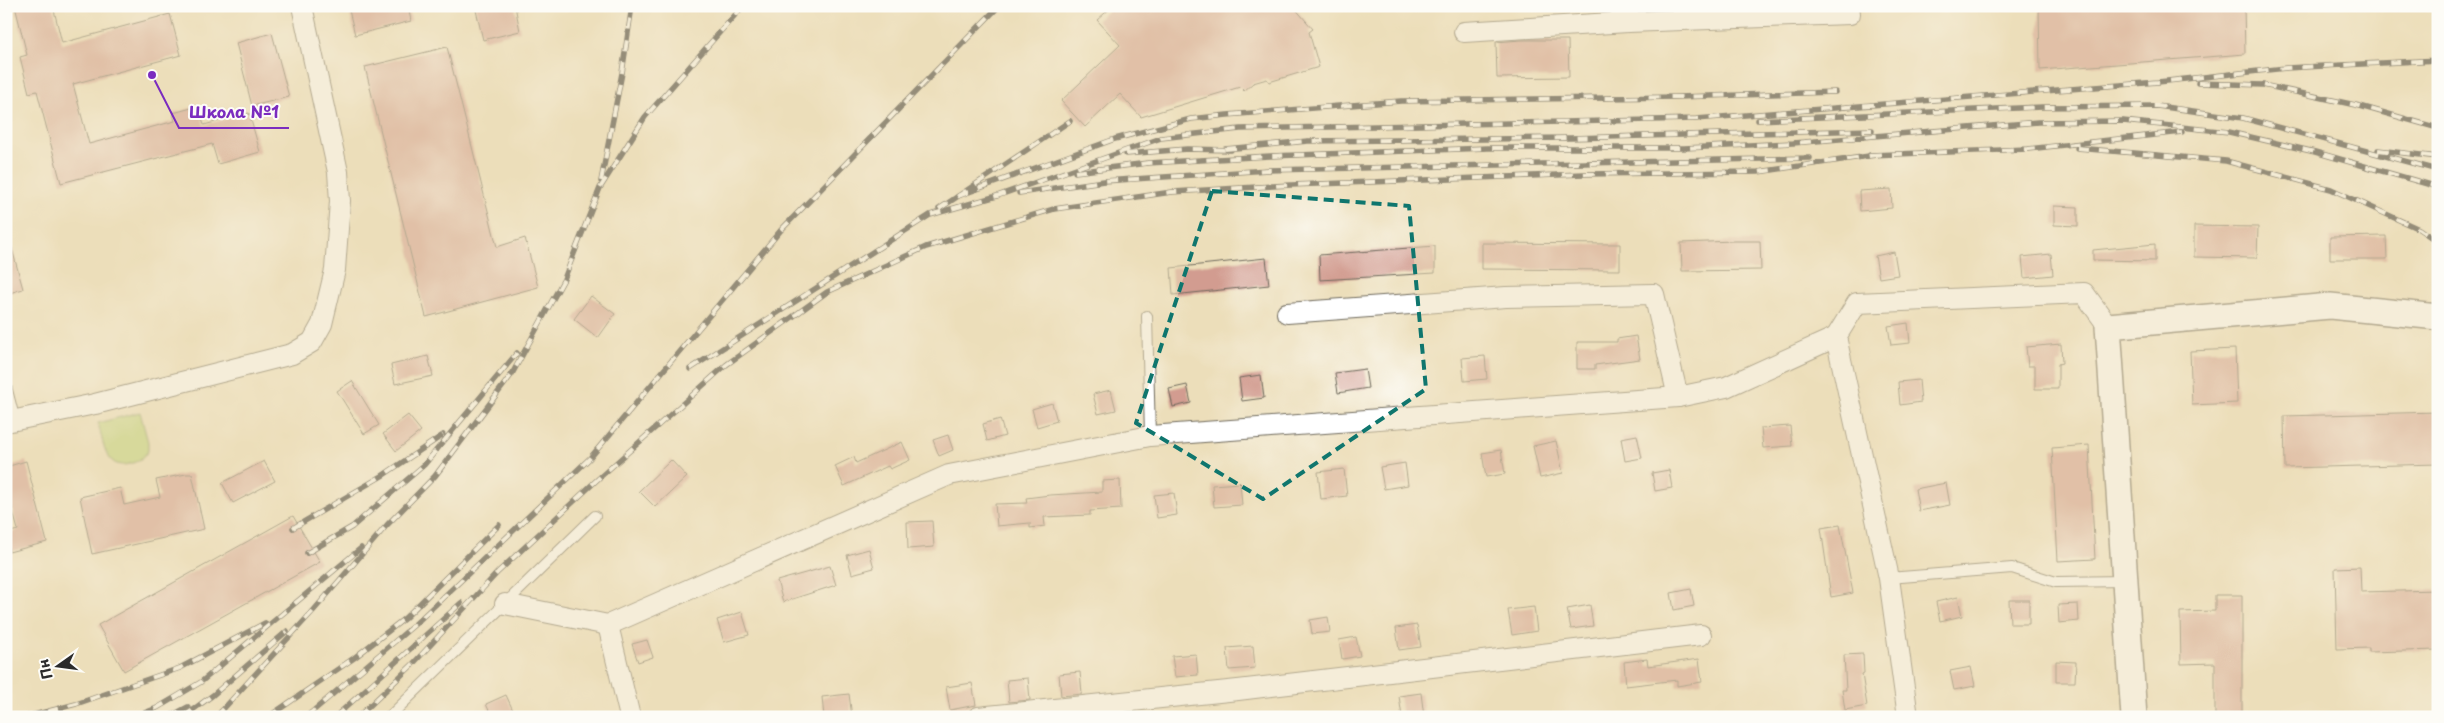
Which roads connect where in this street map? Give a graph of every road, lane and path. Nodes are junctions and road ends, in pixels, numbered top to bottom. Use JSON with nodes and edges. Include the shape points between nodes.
{"nodes":[{"id":1,"x":302,"y":6,"type":"edge"},
{"id":2,"x":1849,"y":6,"type":"edge"},
{"id":3,"x":1464,"y":32,"type":"dead end"},
{"id":4,"x":1287,"y":314,"type":"dead end"},
{"id":5,"x":1147,"y":316,"type":"dead end"},
{"id":6,"x":2438,"y":318,"type":"edge"},
{"id":7,"x":2108,"y":326,"type":"junction"},
{"id":8,"x":1836,"y":337,"type":"junction"},
{"id":9,"x":6,"y":386,"type":"edge"},
{"id":10,"x":1678,"y":397,"type":"junction"},
{"id":11,"x":11,"y":421,"type":"edge"},
{"id":12,"x":1150,"y":436,"type":"junction"},
{"id":13,"x":595,"y":516,"type":"dead end"},
{"id":14,"x":1889,"y":578,"type":"junction"},
{"id":15,"x":2125,"y":582,"type":"junction"},
{"id":16,"x":505,"y":604,"type":"junction"},
{"id":17,"x":608,"y":625,"type":"junction"},
{"id":18,"x":1701,"y":635,"type":"dead end"},
{"id":19,"x":389,"y":717,"type":"edge"},
{"id":20,"x":630,"y":717,"type":"edge"},
{"id":21,"x":978,"y":717,"type":"edge"},
{"id":22,"x":1908,"y":717,"type":"edge"},
{"id":23,"x":2134,"y":717,"type":"edge"}],
"edges":[{"from":1,"to":11,"type":"street","via":[[338,172],[340,201],[332,289],[322,324],[312,342],[292,354],[95,404]]},
{"from":2,"to":3,"type":"street","via":[[1850,14]]},
{"from":4,"to":10,"type":"street","via":[[1506,297],[1654,294]]},
{"from":5,"to":12,"type":"lane"},
{"from":6,"to":7,"type":"street","via":[[2330,306]]},
{"from":7,"to":8,"type":"street","via":[[2084,294],[1858,303]]},
{"from":7,"to":15,"type":"street"},
{"from":8,"to":10,"type":"street","via":[[1726,387]]},
{"from":8,"to":14,"type":"street"},
{"from":9,"to":11,"type":"lane"},
{"from":10,"to":12,"type":"street"},
{"from":12,"to":17,"type":"street","via":[[949,475]]},
{"from":13,"to":16,"type":"lane"},
{"from":14,"to":15,"type":"lane","via":[[2012,568],[2056,582]]},
{"from":14,"to":22,"type":"street"},
{"from":15,"to":23,"type":"street"},
{"from":16,"to":17,"type":"street"},
{"from":16,"to":19,"type":"lane"},
{"from":17,"to":20,"type":"street"},
{"from":18,"to":21,"type":"street"}]}
